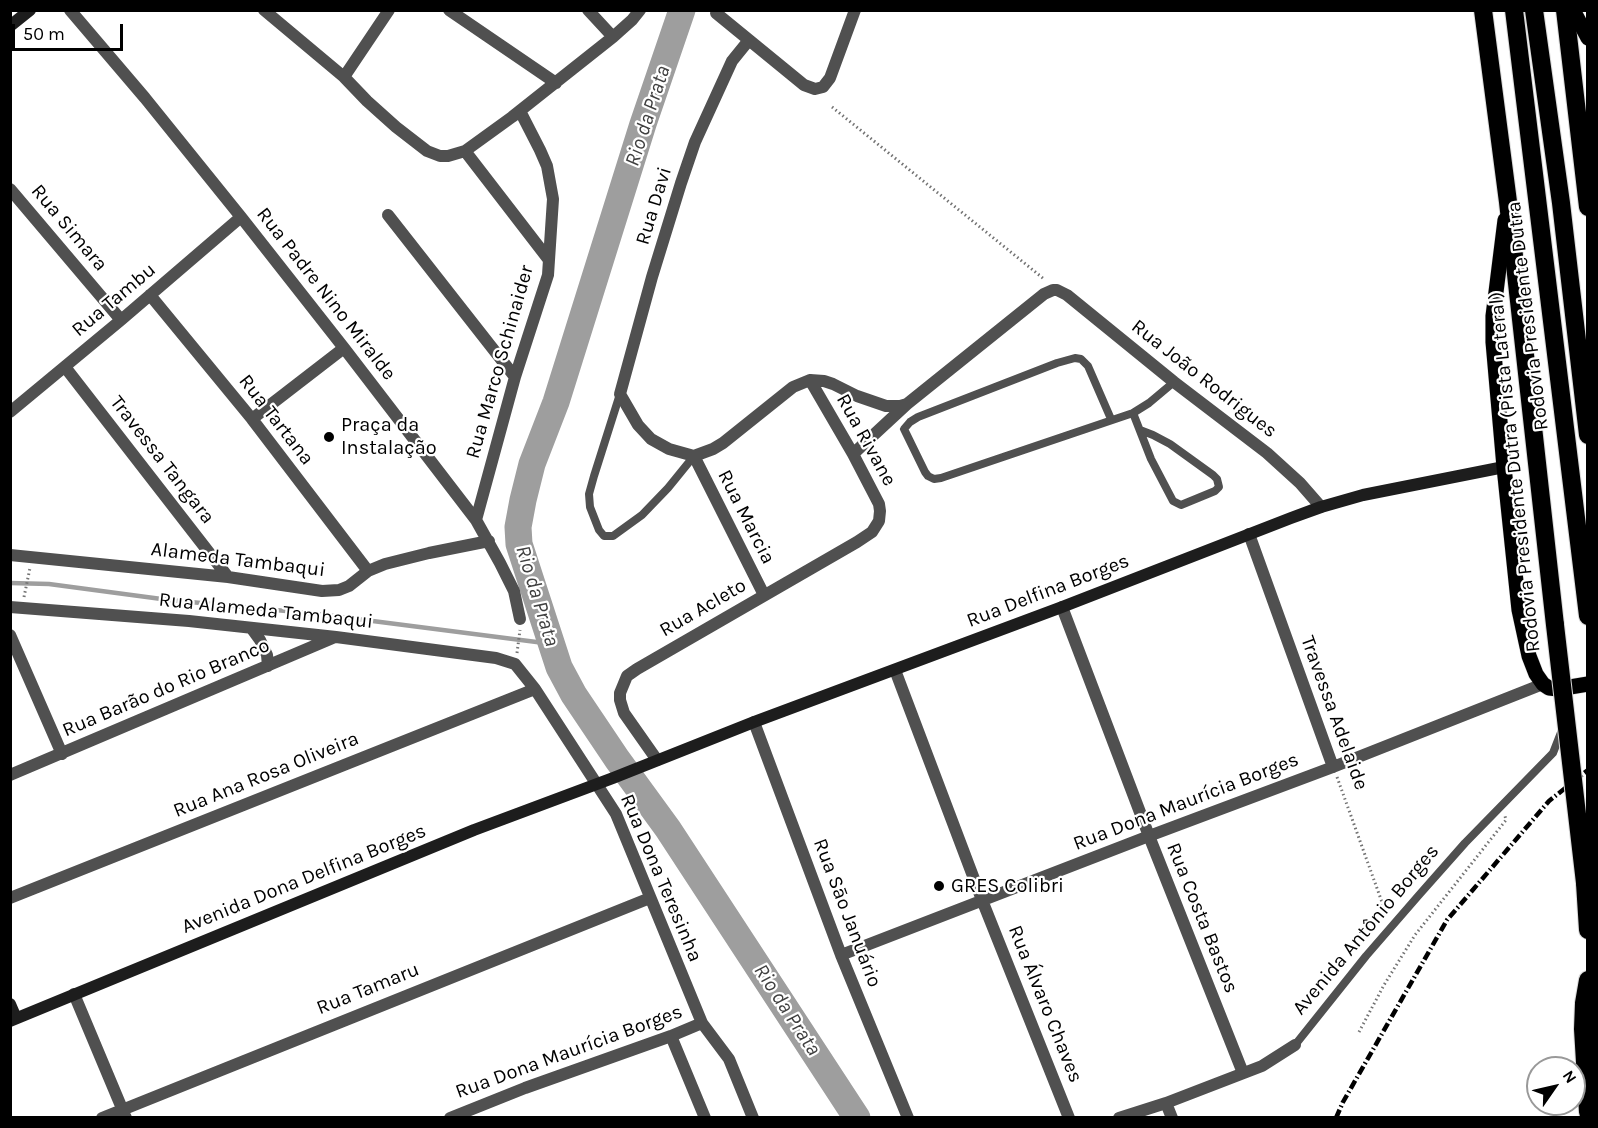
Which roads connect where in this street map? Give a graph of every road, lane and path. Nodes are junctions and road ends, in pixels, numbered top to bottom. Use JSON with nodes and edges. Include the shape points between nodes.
{"nodes":[{"id":1,"x":30,"y":10,"type":"edge"},
{"id":2,"x":70,"y":10,"type":"edge"},
{"id":3,"x":264,"y":10,"type":"edge"},
{"id":4,"x":389,"y":10,"type":"edge"},
{"id":5,"x":449,"y":10,"type":"edge"},
{"id":6,"x":588,"y":10,"type":"edge"},
{"id":7,"x":640,"y":10,"type":"edge"},
{"id":8,"x":1483,"y":10,"type":"edge"},
{"id":9,"x":1514,"y":10,"type":"edge"},
{"id":10,"x":1534,"y":10,"type":"edge"},
{"id":11,"x":1565,"y":10,"type":"edge"},
{"id":12,"x":1573,"y":10,"type":"edge"},
{"id":13,"x":851,"y":12,"type":"edge"},
{"id":14,"x":716,"y":13,"type":"dead end"},
{"id":15,"x":10,"y":26,"type":"edge"},
{"id":16,"x":613,"y":37,"type":"junction"},
{"id":17,"x":1587,"y":38,"type":"edge"},
{"id":18,"x":749,"y":40,"type":"junction"},
{"id":19,"x":344,"y":77,"type":"junction"},
{"id":20,"x":556,"y":83,"type":"junction"},
{"id":21,"x":832,"y":107,"type":"dead end"},
{"id":22,"x":520,"y":111,"type":"junction"},
{"id":23,"x":1577,"y":114,"type":"junction"},
{"id":24,"x":1587,"y":138,"type":"edge"},
{"id":25,"x":465,"y":151,"type":"junction"},
{"id":26,"x":10,"y":189,"type":"edge"},
{"id":27,"x":1508,"y":202,"type":"junction"},
{"id":28,"x":1587,"y":207,"type":"edge"},
{"id":29,"x":388,"y":215,"type":"dead end"},
{"id":30,"x":241,"y":217,"type":"junction"},
{"id":31,"x":549,"y":260,"type":"junction"},
{"id":32,"x":1057,"y":290,"type":"junction"},
{"id":33,"x":150,"y":295,"type":"junction"},
{"id":34,"x":121,"y":320,"type":"junction"},
{"id":35,"x":344,"y":348,"type":"junction"},
{"id":36,"x":65,"y":367,"type":"junction"},
{"id":37,"x":514,"y":377,"type":"junction"},
{"id":38,"x":810,"y":380,"type":"junction"},
{"id":39,"x":1174,"y":382,"type":"junction"},
{"id":40,"x":620,"y":394,"type":"junction"},
{"id":41,"x":907,"y":404,"type":"junction"},
{"id":42,"x":10,"y":412,"type":"edge"},
{"id":43,"x":1133,"y":413,"type":"junction"},
{"id":44,"x":1111,"y":419,"type":"junction"},
{"id":45,"x":252,"y":420,"type":"junction"},
{"id":46,"x":1140,"y":430,"type":"junction"},
{"id":47,"x":1587,"y":435,"type":"edge"},
{"id":48,"x":853,"y":454,"type":"junction"},
{"id":49,"x":694,"y":456,"type":"junction"},
{"id":50,"x":1504,"y":467,"type":"junction"},
{"id":51,"x":1321,"y":507,"type":"junction"},
{"id":52,"x":476,"y":520,"type":"junction"},
{"id":53,"x":879,"y":521,"type":"joint"},
{"id":54,"x":1249,"y":534,"type":"junction"},
{"id":55,"x":489,"y":541,"type":"junction"},
{"id":56,"x":10,"y":555,"type":"edge"},
{"id":57,"x":29,"y":570,"type":"dead end"},
{"id":58,"x":368,"y":572,"type":"junction"},
{"id":59,"x":228,"y":577,"type":"junction"},
{"id":60,"x":764,"y":595,"type":"junction"},
{"id":61,"x":23,"y":602,"type":"dead end"},
{"id":62,"x":10,"y":607,"type":"edge"},
{"id":63,"x":1062,"y":608,"type":"junction"},
{"id":64,"x":1587,"y":616,"type":"edge"},
{"id":65,"x":520,"y":626,"type":"joint"},
{"id":66,"x":252,"y":629,"type":"junction"},
{"id":67,"x":10,"y":634,"type":"edge"},
{"id":68,"x":336,"y":637,"type":"junction"},
{"id":69,"x":518,"y":651,"type":"dead end"},
{"id":70,"x":515,"y":664,"type":"joint"},
{"id":71,"x":268,"y":666,"type":"junction"},
{"id":72,"x":895,"y":670,"type":"junction"},
{"id":73,"x":1543,"y":684,"type":"junction"},
{"id":74,"x":1587,"y":684,"type":"edge"},
{"id":75,"x":1570,"y":688,"type":"junction"},
{"id":76,"x":535,"y":689,"type":"junction"},
{"id":77,"x":754,"y":722,"type":"junction"},
{"id":78,"x":62,"y":754,"type":"junction"},
{"id":79,"x":657,"y":760,"type":"junction"},
{"id":80,"x":1333,"y":767,"type":"junction"},
{"id":81,"x":10,"y":775,"type":"edge"},
{"id":82,"x":613,"y":778,"type":"joint"},
{"id":83,"x":597,"y":784,"type":"junction"},
{"id":84,"x":1500,"y":806,"type":"junction"},
{"id":85,"x":1149,"y":836,"type":"junction"},
{"id":86,"x":10,"y":898,"type":"edge"},
{"id":87,"x":650,"y":898,"type":"junction"},
{"id":88,"x":982,"y":900,"type":"junction"},
{"id":89,"x":1383,"y":905,"type":"dead end"},
{"id":90,"x":1587,"y":930,"type":"edge"},
{"id":91,"x":842,"y":955,"type":"junction"},
{"id":92,"x":1587,"y":980,"type":"edge"},
{"id":93,"x":74,"y":994,"type":"junction"},
{"id":94,"x":10,"y":1004,"type":"edge"},
{"id":95,"x":13,"y":1019,"type":"edge"},
{"id":96,"x":702,"y":1023,"type":"junction"},
{"id":97,"x":1359,"y":1032,"type":"dead end"},
{"id":98,"x":671,"y":1036,"type":"junction"},
{"id":99,"x":1295,"y":1045,"type":"joint"},
{"id":100,"x":1243,"y":1074,"type":"junction"},
{"id":101,"x":1166,"y":1102,"type":"junction"},
{"id":102,"x":1587,"y":1112,"type":"edge"},
{"id":103,"x":124,"y":1113,"type":"edge"},
{"id":104,"x":102,"y":1118,"type":"edge"},
{"id":105,"x":450,"y":1118,"type":"edge"},
{"id":106,"x":705,"y":1118,"type":"edge"},
{"id":107,"x":753,"y":1118,"type":"edge"},
{"id":108,"x":908,"y":1118,"type":"edge"},
{"id":109,"x":1070,"y":1118,"type":"edge"},
{"id":110,"x":1119,"y":1118,"type":"edge"},
{"id":111,"x":1172,"y":1118,"type":"edge"}],
"edges":[{"from":1,"to":15,"type":"street"},
{"from":2,"to":30,"type":"street","name":"Rua Padre Nino Miralde"},
{"from":3,"to":19,"type":"street"},
{"from":4,"to":19,"type":"street"},
{"from":5,"to":20,"type":"street"},
{"from":6,"to":16,"type":"street"},
{"from":7,"to":16,"type":"street"},
{"from":8,"to":27,"type":"highway","name":"Rodovia Presidente Dutra (Pista Lateral)"},
{"from":9,"to":64,"type":"highway","name":"Rodovia Presidente Dutra"},
{"from":10,"to":47,"type":"highway"},
{"from":11,"to":23,"type":"highway"},
{"from":12,"to":17,"type":"main road"},
{"from":13,"to":18,"type":"street","via":[[830,78],[820,89],[804,85]]},
{"from":14,"to":18,"type":"street"},
{"from":16,"to":20,"type":"street"},
{"from":18,"to":40,"type":"street","name":"Rua Davi","via":[[732,60],[695,142]]},
{"from":19,"to":25,"type":"street","via":[[427,151],[440,156]]},
{"from":20,"to":22,"type":"street"},
{"from":21,"to":32,"type":"path"},
{"from":22,"to":25,"type":"street"},
{"from":22,"to":31,"type":"street","name":"Rua Marco Schinaider","via":[[547,166],[553,199]]},
{"from":23,"to":24,"type":"lane"},
{"from":23,"to":28,"type":"highway"},
{"from":25,"to":31,"type":"street"},
{"from":26,"to":34,"type":"street","name":"Rua Simara"},
{"from":27,"to":50,"type":"main road","via":[[1492,328]]},
{"from":27,"to":90,"type":"highway","name":"Rodovia Presidente Dutra (Pista Lateral)","bridge":true,"via":[[1585,883]]},
{"from":29,"to":37,"type":"street"},
{"from":30,"to":33,"type":"street","name":"Rua Tambu"},
{"from":30,"to":35,"type":"street","name":"Rua Padre Nino Miralde"},
{"from":31,"to":37,"type":"street","name":"Rua Marco Schinaider","via":[[542,298]]},
{"from":32,"to":39,"type":"street","name":"Rua João Rodrigues"},
{"from":32,"to":41,"type":"street","via":[[1044,294]]},
{"from":33,"to":34,"type":"street","name":"Rua Tambu"},
{"from":33,"to":45,"type":"street","name":"Rua Tartana"},
{"from":34,"to":36,"type":"street","name":"Rua Tambu"},
{"from":35,"to":45,"type":"street"},
{"from":35,"to":52,"type":"street","name":"Rua Padre Nino Miralde"},
{"from":36,"to":42,"type":"street","name":"Rua Tambu"},
{"from":36,"to":59,"type":"street","name":"Travessa Tangara"},
{"from":37,"to":52,"type":"street","name":"Rua Marco Schinaider"},
{"from":38,"to":41,"type":"street","via":[[833,384],[886,406]]},
{"from":38,"to":48,"type":"street","name":"Rua Rivane"},
{"from":38,"to":49,"type":"street","name":"Rua Davi","via":[[793,387],[713,449]]},
{"from":39,"to":43,"type":"lane"},
{"from":39,"to":51,"type":"street","name":"Rua João Rodrigues","via":[[1287,470]]},
{"from":40,"to":49,"type":"street","via":[[638,425],[651,438],[669,449]]},
{"from":40,"to":49,"type":"lane","name":"Rua Davi","via":[[589,494],[590,507],[604,536],[613,536],[642,515]]},
{"from":41,"to":48,"type":"street"},
{"from":43,"to":44,"type":"lane"},
{"from":43,"to":46,"type":"lane"},
{"from":44,"to":44,"type":"lane","via":[[934,479],[925,472],[904,429],[918,417],[1075,358],[1088,366]]},
{"from":45,"to":58,"type":"street","name":"Rua Tartana"},
{"from":46,"to":46,"type":"lane","via":[[1175,503],[1184,504],[1219,487],[1213,475],[1170,444]]},
{"from":48,"to":53,"type":"street","name":"Rua Rivane","via":[[879,504]]},
{"from":49,"to":60,"type":"street","name":"Rua Marcia"},
{"from":50,"to":51,"type":"street","name":"Rua Delfina Borges"},
{"from":50,"to":73,"type":"main road","via":[[1520,610],[1532,663]]},
{"from":51,"to":54,"type":"street","name":"Rua Delfina Borges"},
{"from":52,"to":55,"type":"street","name":"Rua Padre Nino Miralde"},
{"from":53,"to":60,"type":"street","name":"Rua Acleto","via":[[872,532],[857,542]]},
{"from":54,"to":63,"type":"street","name":"Rua Delfina Borges"},
{"from":54,"to":80,"type":"street","name":"Travessa Adelaide"},
{"from":55,"to":58,"type":"street","name":"Alameda Tambaqui","via":[[404,559]]},
{"from":55,"to":65,"type":"street","name":"Rua Padre Nino Miralde","via":[[514,591]]},
{"from":56,"to":59,"type":"street","name":"Alameda Tambaqui"},
{"from":57,"to":61,"type":"path"},
{"from":58,"to":59,"type":"street","name":"Alameda Tambaqui","via":[[339,591]]},
{"from":60,"to":79,"type":"street","name":"Rua Acleto","via":[[627,676],[620,693],[624,713]]},
{"from":62,"to":66,"type":"street","name":"Rua Alameda Tambaqui"},
{"from":63,"to":72,"type":"street","name":"Rua Delfina Borges"},
{"from":63,"to":85,"type":"street","name":"Rua Costa Bastos"},
{"from":65,"to":69,"type":"path"},
{"from":66,"to":68,"type":"street","name":"Rua Alameda Tambaqui"},
{"from":66,"to":71,"type":"street","via":[[267,655]]},
{"from":67,"to":78,"type":"street"},
{"from":68,"to":70,"type":"street","name":"Rua Alameda Tambaqui","via":[[496,658]]},
{"from":68,"to":71,"type":"street","name":"Rua Barão do Rio Branco"},
{"from":70,"to":76,"type":"street","name":"Rua Dona Teresinha"},
{"from":71,"to":78,"type":"street","name":"Rua Barão do Rio Branco"},
{"from":72,"to":77,"type":"street","name":"Rua Delfina Borges"},
{"from":72,"to":88,"type":"street","name":"Rua Álvaro Chaves"},
{"from":73,"to":75,"type":"main road"},
{"from":73,"to":80,"type":"street","name":"Rua Dona Maurícia Borges"},
{"from":74,"to":75,"type":"main road"},
{"from":75,"to":84,"type":"lane","name":"Avenida Antônio Borges","via":[[1553,753]]},
{"from":76,"to":83,"type":"street","name":"Rua Dona Teresinha"},
{"from":76,"to":86,"type":"street","name":"Rua Ana Rosa Oliveira"},
{"from":77,"to":79,"type":"street","name":"Rua Delfina Borges"},
{"from":77,"to":91,"type":"street","name":"Rua Sāo Januário"},
{"from":78,"to":81,"type":"street","name":"Rua Barão do Rio Branco"},
{"from":79,"to":82,"type":"street","name":"Rua Delfina Borges"},
{"from":80,"to":85,"type":"street","name":"Rua Dona Maurícia Borges"},
{"from":80,"to":89,"type":"path","name":"Travessa Adelaide"},
{"from":82,"to":83,"type":"street","name":"Avenida Dona Delfina Borges"},
{"from":83,"to":87,"type":"street","name":"Rua Dona Teresinha","via":[[616,814]]},
{"from":83,"to":93,"type":"street","name":"Avenida Dona Delfina Borges","via":[[474,830]]},
{"from":84,"to":97,"type":"path","via":[[1506,820],[1415,935]]},
{"from":84,"to":99,"type":"lane","name":"Avenida Antônio Borges","via":[[1366,956]]},
{"from":85,"to":88,"type":"street","name":"Rua Dona Maurícia Borges"},
{"from":85,"to":100,"type":"street","name":"Rua Costa Bastos"},
{"from":87,"to":96,"type":"street","name":"Rua Dona Teresinha"},
{"from":87,"to":103,"type":"street","name":"Rua Tamaru"},
{"from":88,"to":91,"type":"street","name":"Rua Dona Maurícia Borges"},
{"from":88,"to":109,"type":"street","name":"Rua Álvaro Chaves"},
{"from":91,"to":108,"type":"street","name":"Rua Sāo Januário"},
{"from":92,"to":102,"type":"highway","via":[[1583,1029]]},
{"from":93,"to":95,"type":"street","name":"Avenida Dona Delfina Borges"},
{"from":93,"to":103,"type":"street"},
{"from":94,"to":95,"type":"street"},
{"from":96,"to":98,"type":"street","name":"Rua Dona Maurícia Borges"},
{"from":96,"to":107,"type":"street","name":"Rua Dona Teresinha","via":[[729,1059]]},
{"from":98,"to":105,"type":"street","name":"Rua Dona Maurícia Borges"},
{"from":98,"to":106,"type":"street"},
{"from":99,"to":100,"type":"street","name":"Avenida Antônio Borges"},
{"from":100,"to":101,"type":"street","name":"Avenida Antônio Borges"},
{"from":101,"to":110,"type":"street","name":"Avenida Antônio Borges"},
{"from":101,"to":111,"type":"street"},
{"from":103,"to":104,"type":"street","name":"Rua Tamaru"}]}
